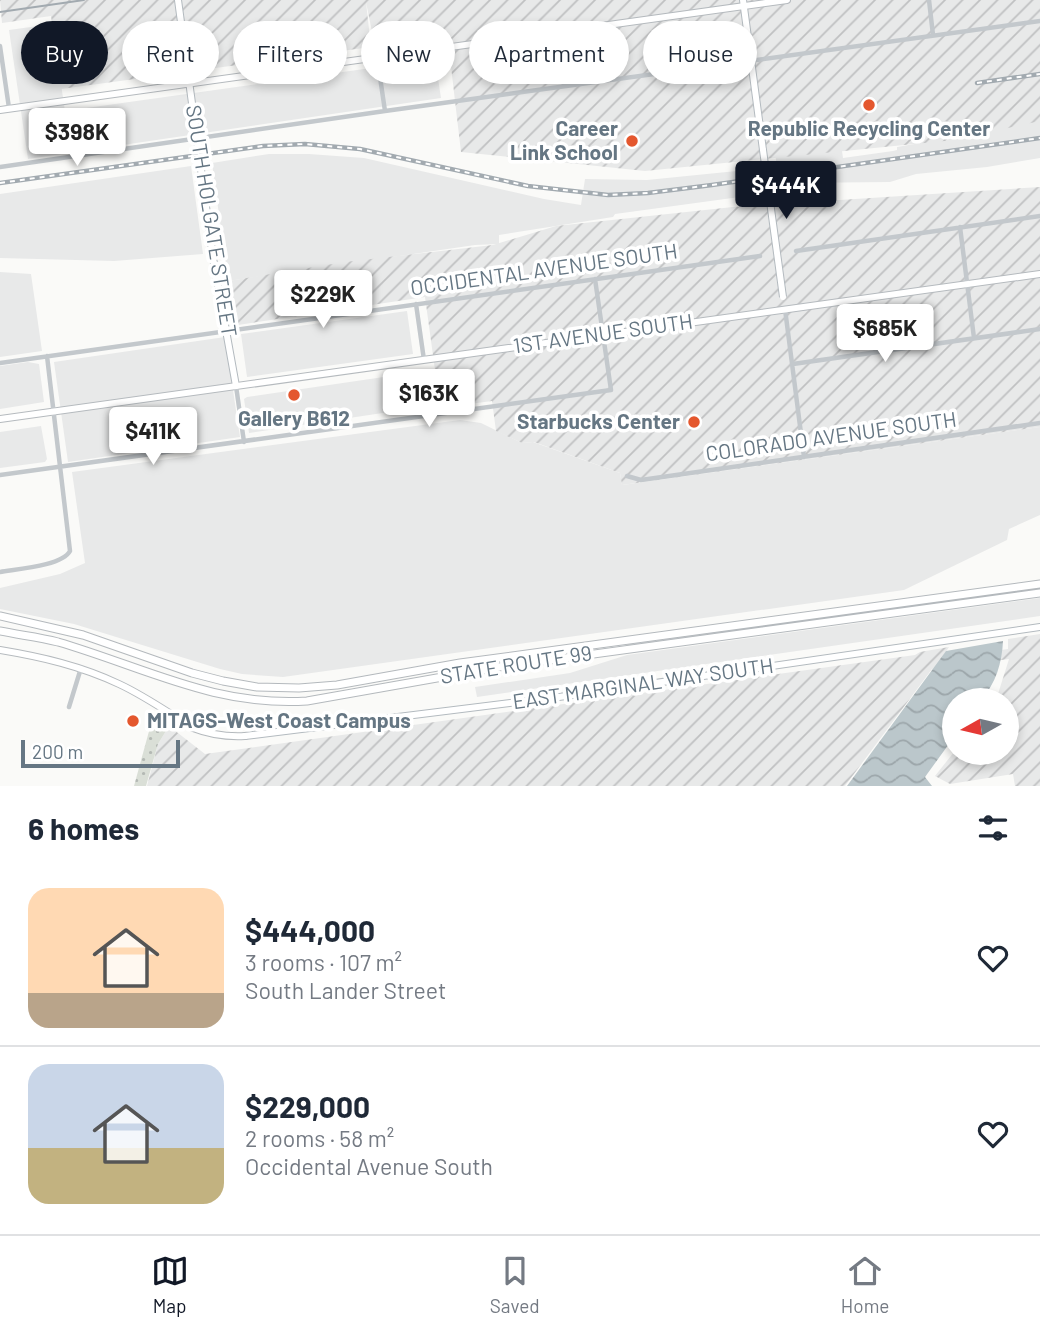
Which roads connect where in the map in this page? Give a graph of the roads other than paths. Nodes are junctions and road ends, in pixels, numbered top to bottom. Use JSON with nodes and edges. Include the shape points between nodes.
{"nodes":[{"id":1,"x":178,"y":0,"type":"edge"},
{"id":2,"x":787,"y":0,"type":"edge"},
{"id":3,"x":929,"y":0,"type":"edge"},
{"id":4,"x":743,"y":3,"type":"edge"},
{"id":5,"x":181,"y":21,"type":"edge"},
{"id":6,"x":629,"y":21,"type":"edge"},
{"id":7,"x":745,"y":21,"type":"edge"},
{"id":8,"x":1040,"y":21,"type":"edge"},
{"id":9,"x":933,"y":35,"type":"junction"},
{"id":10,"x":0,"y":46,"type":"edge"},
{"id":11,"x":361,"y":59,"type":"edge"},
{"id":12,"x":757,"y":60,"type":"edge"},
{"id":13,"x":643,"y":75,"type":"edge"},
{"id":14,"x":219,"y":80,"type":"edge"},
{"id":15,"x":190,"y":84,"type":"joint"},
{"id":16,"x":381,"y":84,"type":"edge"},
{"id":17,"x":754,"y":84,"type":"edge"},
{"id":18,"x":569,"y":85,"type":"joint"},
{"id":19,"x":9,"y":108,"type":"junction"},
{"id":20,"x":0,"y":110,"type":"edge"},
{"id":21,"x":385,"y":110,"type":"junction"},
{"id":22,"x":198,"y":137,"type":"junction"},
{"id":23,"x":0,"y":167,"type":"edge"},
{"id":24,"x":1040,"y":216,"type":"edge"},
{"id":25,"x":960,"y":228,"type":"junction"},
{"id":26,"x":796,"y":251,"type":"dead end"},
{"id":27,"x":760,"y":256,"type":"dead end"},
{"id":28,"x":1040,"y":274,"type":"edge"},
{"id":29,"x":595,"y":279,"type":"junction"},
{"id":30,"x":967,"y":285,"type":"junction"},
{"id":31,"x":416,"y":304,"type":"junction"},
{"id":32,"x":785,"y":309,"type":"junction"},
{"id":33,"x":1040,"y":329,"type":"edge"},
{"id":34,"x":228,"y":331,"type":"junction"},
{"id":35,"x":603,"y":334,"type":"junction"},
{"id":36,"x":974,"y":338,"type":"junction"},
{"id":37,"x":47,"y":356,"type":"junction"},
{"id":38,"x":424,"y":360,"type":"junction"},
{"id":39,"x":0,"y":363,"type":"edge"},
{"id":40,"x":793,"y":364,"type":"junction"},
{"id":41,"x":236,"y":386,"type":"junction"},
{"id":42,"x":54,"y":412,"type":"junction"},
{"id":43,"x":0,"y":419,"type":"edge"},
{"id":44,"x":1040,"y":423,"type":"edge"},
{"id":45,"x":244,"y":442,"type":"junction"},
{"id":46,"x":804,"y":457,"type":"junction"},
{"id":47,"x":60,"y":467,"type":"junction"},
{"id":48,"x":0,"y":475,"type":"edge"},
{"id":49,"x":626,"y":476,"type":"dead end"},
{"id":50,"x":0,"y":572,"type":"edge"},
{"id":51,"x":1040,"y":583,"type":"edge"},
{"id":52,"x":1040,"y":593,"type":"edge"},
{"id":53,"x":953,"y":600,"type":"junction"},
{"id":54,"x":0,"y":616,"type":"edge"},
{"id":55,"x":1040,"y":627,"type":"edge"},
{"id":56,"x":0,"y":631,"type":"edge"},
{"id":57,"x":0,"y":650,"type":"edge"},
{"id":58,"x":81,"y":667,"type":"junction"},
{"id":59,"x":69,"y":707,"type":"dead end"}],
"edges":[{"from":1,"to":5,"type":"main road","name":"SOUTH HOLGATE STREET"},
{"from":2,"to":4,"type":"main road"},
{"from":3,"to":9,"type":"street"},
{"from":4,"to":6,"type":"main road"},
{"from":4,"to":7,"type":"main road"},
{"from":8,"to":9,"type":"street"},
{"from":9,"to":12,"type":"street"},
{"from":10,"to":19,"type":"street"},
{"from":11,"to":14,"type":"main road"},
{"from":13,"to":18,"type":"street"},
{"from":15,"to":19,"type":"main road"},
{"from":15,"to":22,"type":"main road","name":"SOUTH HOLGATE STREET"},
{"from":16,"to":21,"type":"street"},
{"from":17,"to":32,"type":"main road","bridge":true},
{"from":18,"to":21,"type":"street"},
{"from":19,"to":20,"type":"main road"},
{"from":21,"to":22,"type":"street"},
{"from":22,"to":23,"type":"street"},
{"from":22,"to":34,"type":"main road","name":"SOUTH HOLGATE STREET","via":[[213,258]]},
{"from":24,"to":25,"type":"street"},
{"from":25,"to":26,"type":"street"},
{"from":25,"to":30,"type":"street"},
{"from":27,"to":29,"type":"street","name":"OCCIDENTAL AVENUE SOUTH"},
{"from":28,"to":30,"type":"main road","name":"1ST AVENUE SOUTH"},
{"from":29,"to":31,"type":"street","name":"OCCIDENTAL AVENUE SOUTH"},
{"from":29,"to":35,"type":"street"},
{"from":30,"to":32,"type":"main road","name":"1ST AVENUE SOUTH"},
{"from":30,"to":36,"type":"street"},
{"from":31,"to":34,"type":"street","name":"OCCIDENTAL AVENUE SOUTH"},
{"from":31,"to":38,"type":"street"},
{"from":32,"to":35,"type":"main road","name":"1ST AVENUE SOUTH"},
{"from":32,"to":40,"type":"street"},
{"from":33,"to":36,"type":"street"},
{"from":34,"to":37,"type":"street","name":"OCCIDENTAL AVENUE SOUTH"},
{"from":34,"to":41,"type":"main road","name":"SOUTH HOLGATE STREET"},
{"from":35,"to":38,"type":"main road","name":"1ST AVENUE SOUTH"},
{"from":35,"to":45,"type":"street","via":[[611,390]]},
{"from":36,"to":40,"type":"street"},
{"from":37,"to":39,"type":"street","name":"OCCIDENTAL AVENUE SOUTH"},
{"from":37,"to":42,"type":"street"},
{"from":38,"to":41,"type":"main road","name":"1ST AVENUE SOUTH"},
{"from":40,"to":46,"type":"street"},
{"from":41,"to":42,"type":"main road","name":"1ST AVENUE SOUTH"},
{"from":41,"to":45,"type":"street","name":"SOUTH HOLGATE STREET"},
{"from":42,"to":43,"type":"main road","name":"1ST AVENUE SOUTH"},
{"from":42,"to":47,"type":"street"},
{"from":44,"to":46,"type":"street","name":"COLORADO AVENUE SOUTH"},
{"from":45,"to":47,"type":"street"},
{"from":46,"to":49,"type":"street","name":"COLORADO AVENUE SOUTH","via":[[641,480]]},
{"from":47,"to":48,"type":"street"},
{"from":47,"to":50,"type":"street","via":[[68,556]]},
{"from":51,"to":53,"type":"highway","name":"STATE ROUTE 99"},
{"from":52,"to":53,"type":"highway","name":"STATE ROUTE 99"},
{"from":53,"to":54,"type":"highway","name":"STATE ROUTE 99","via":[[299,688],[257,687],[192,673],[83,635]]},
{"from":53,"to":56,"type":"highway","name":"STATE ROUTE 99","via":[[512,665],[307,701],[226,697],[54,641]]},
{"from":55,"to":58,"type":"main road","name":"EAST MARGINAL WAY SOUTH","via":[[559,697],[245,736],[216,735],[194,728],[121,684]]},
{"from":57,"to":58,"type":"main road","name":"EAST MARGINAL WAY SOUTH"},
{"from":58,"to":59,"type":"street"}]}
